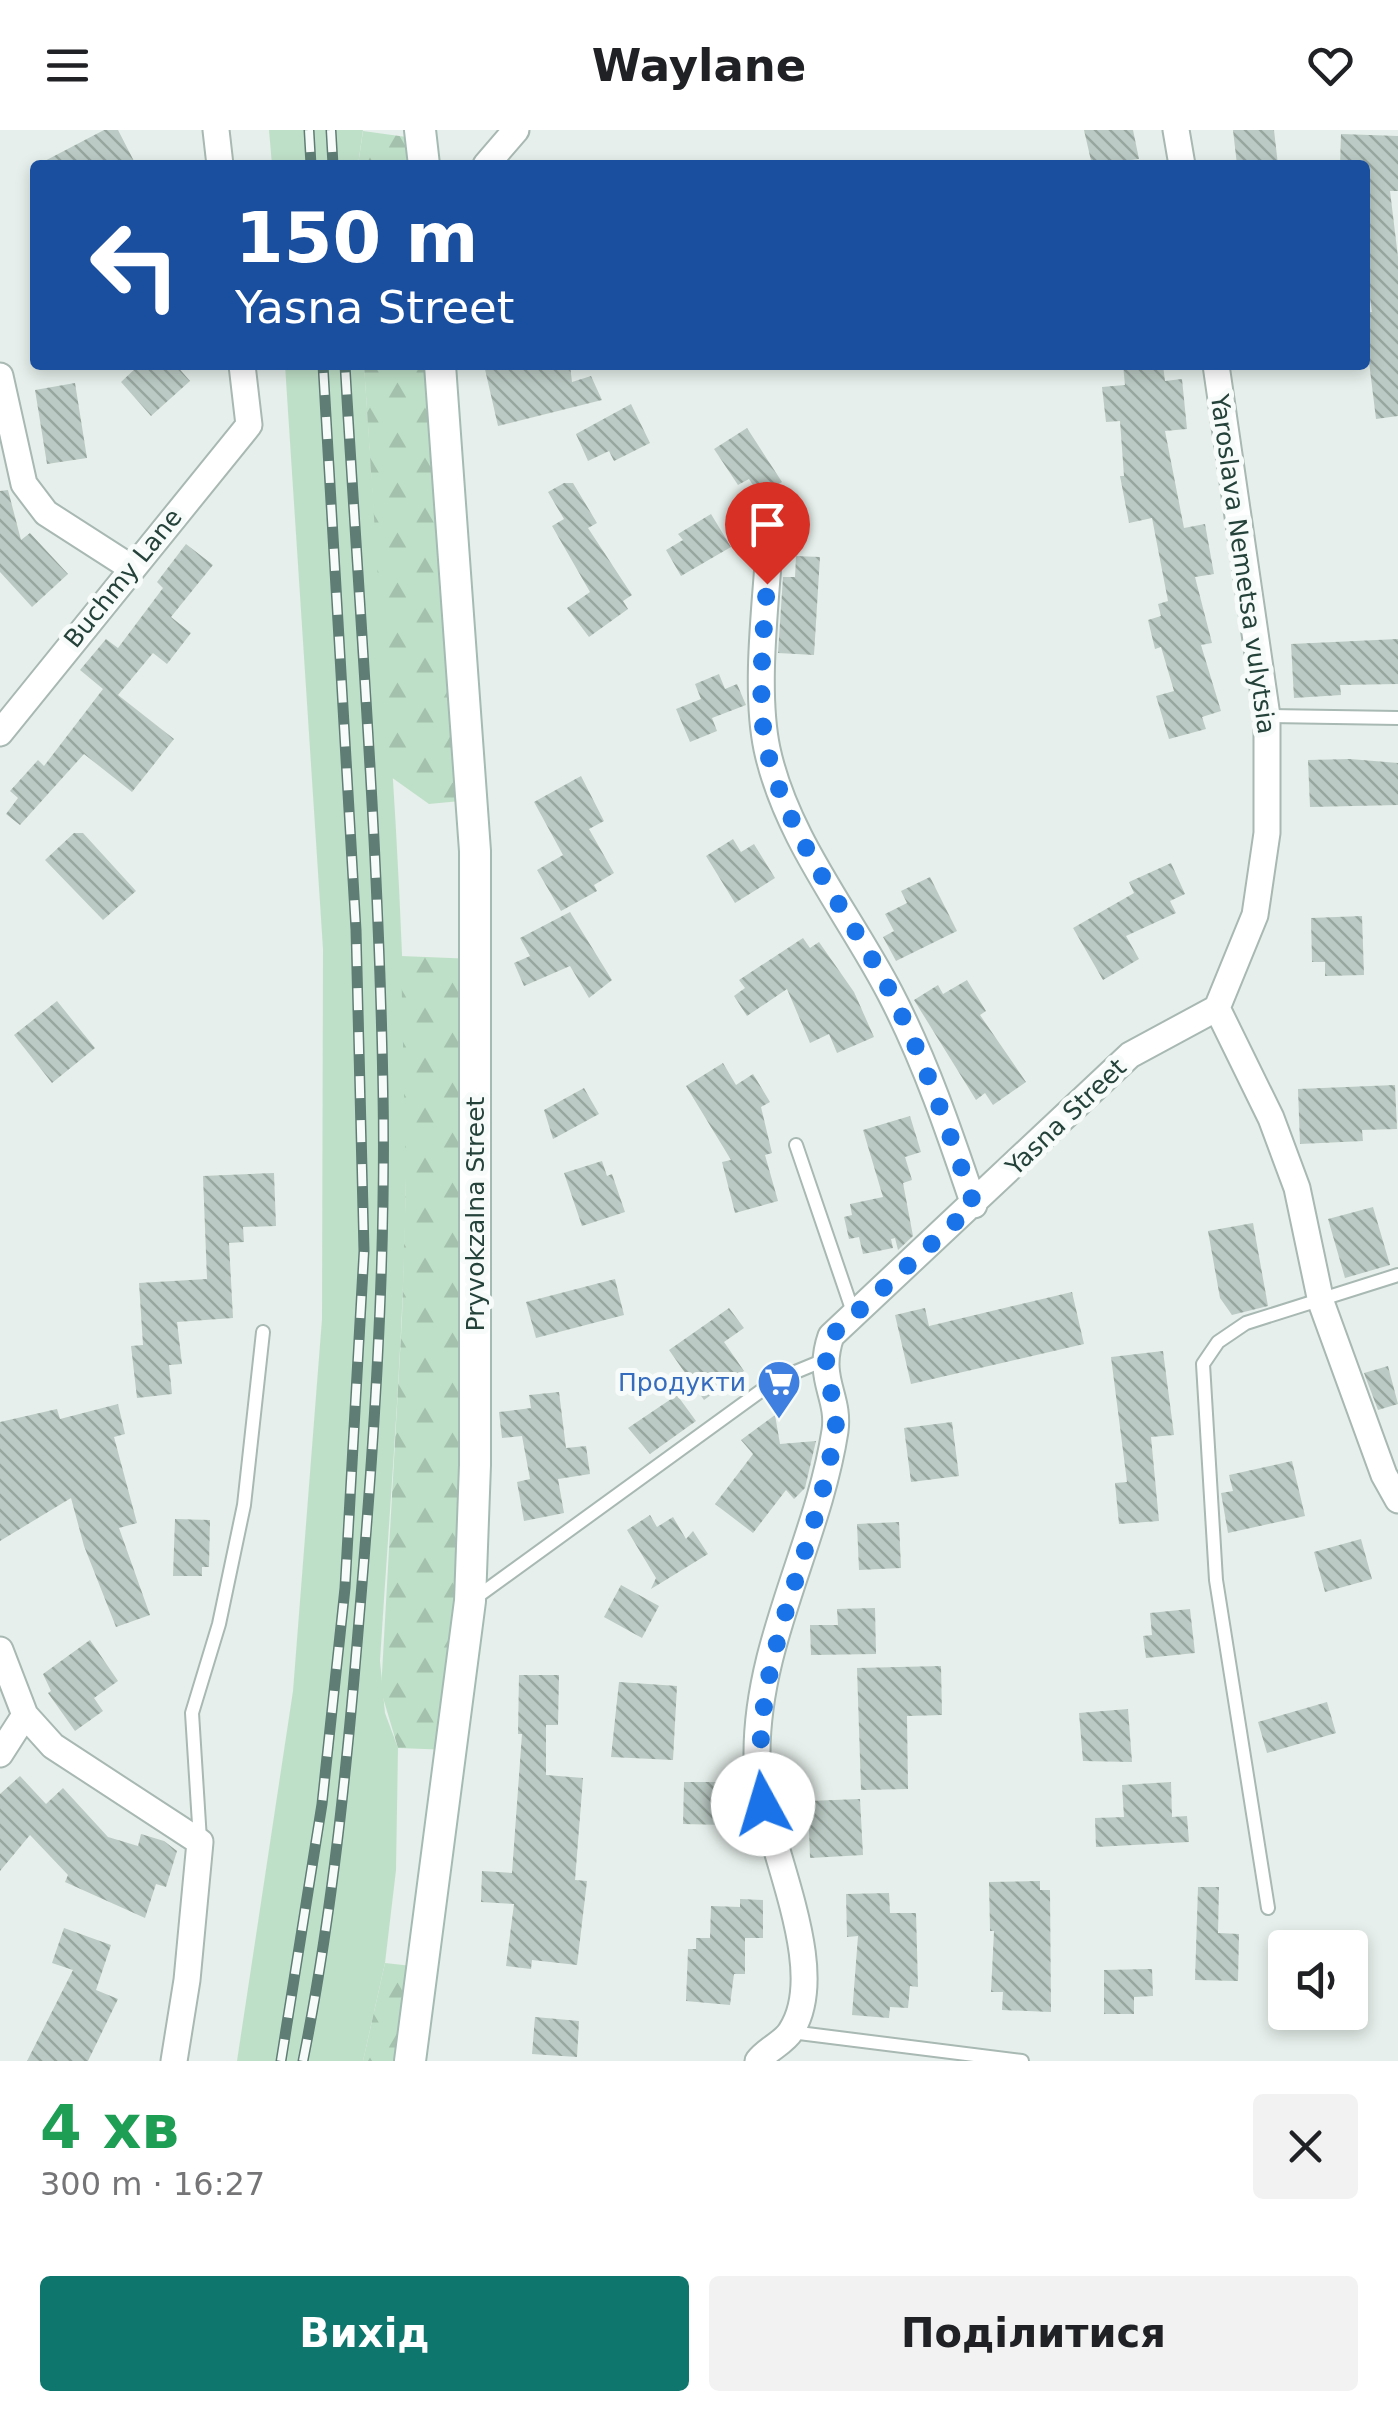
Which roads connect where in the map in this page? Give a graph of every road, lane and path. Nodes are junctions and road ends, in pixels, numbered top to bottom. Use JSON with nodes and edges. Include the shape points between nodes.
{"nodes":[{"id":1,"x":216,"y":130,"type":"edge"},
{"id":2,"x":420,"y":130,"type":"edge"},
{"id":3,"x":516,"y":130,"type":"edge"},
{"id":4,"x":1176,"y":130,"type":"edge"},
{"id":5,"x":219,"y":160,"type":"edge"},
{"id":6,"x":423,"y":160,"type":"edge"},
{"id":7,"x":490,"y":160,"type":"edge"},
{"id":8,"x":1181,"y":160,"type":"edge"},
{"id":9,"x":243,"y":370,"type":"edge"},
{"id":10,"x":440,"y":370,"type":"edge"},
{"id":11,"x":1217,"y":370,"type":"edge"},
{"id":12,"x":0,"y":376,"type":"edge"},
{"id":13,"x":769,"y":551,"type":"dead end"},
{"id":14,"x":130,"y":567,"type":"junction"},
{"id":15,"x":1267,"y":716,"type":"junction"},
{"id":16,"x":1398,"y":718,"type":"edge"},
{"id":17,"x":0,"y":733,"type":"edge"},
{"id":18,"x":1217,"y":1008,"type":"junction"},
{"id":19,"x":796,"y":1144,"type":"dead end"},
{"id":20,"x":974,"y":1205,"type":"junction"},
{"id":21,"x":1398,"y":1276,"type":"edge"},
{"id":22,"x":1321,"y":1302,"type":"junction"},
{"id":23,"x":854,"y":1315,"type":"junction"},
{"id":24,"x":263,"y":1332,"type":"dead end"},
{"id":25,"x":822,"y":1361,"type":"junction"},
{"id":26,"x":1398,"y":1500,"type":"edge"},
{"id":27,"x":470,"y":1601,"type":"junction"},
{"id":28,"x":0,"y":1650,"type":"edge"},
{"id":29,"x":25,"y":1715,"type":"junction"},
{"id":30,"x":0,"y":1754,"type":"edge"},
{"id":31,"x":200,"y":1842,"type":"junction"},
{"id":32,"x":1268,"y":1908,"type":"dead end"},
{"id":33,"x":791,"y":2032,"type":"junction"},
{"id":34,"x":174,"y":2061,"type":"edge"},
{"id":35,"x":410,"y":2061,"type":"edge"},
{"id":36,"x":758,"y":2061,"type":"edge"},
{"id":37,"x":1022,"y":2061,"type":"edge"}],
"edges":[{"from":1,"to":5,"type":"street"},
{"from":2,"to":6,"type":"street"},
{"from":3,"to":7,"type":"street"},
{"from":4,"to":8,"type":"street"},
{"from":9,"to":14,"type":"street","name":"Buchmy Lane","via":[[249,425]]},
{"from":10,"to":27,"type":"street","name":"Pryvokzalna Street","via":[[475,851]]},
{"from":11,"to":15,"type":"street","name":"Yaroslava Nemetsa vulytsia"},
{"from":12,"to":14,"type":"street","via":[[24,484],[46,513]]},
{"from":13,"to":20,"type":"street","via":[[766,748],[824,881],[890,993]]},
{"from":14,"to":17,"type":"street","name":"Buchmy Lane"},
{"from":15,"to":16,"type":"lane"},
{"from":15,"to":18,"type":"street","name":"Yaroslava Nemetsa vulytsia","via":[[1268,833],[1255,915]]},
{"from":18,"to":20,"type":"street","name":"Yasna Street","via":[[1130,1054]]},
{"from":18,"to":22,"type":"street","via":[[1297,1188]]},
{"from":19,"to":23,"type":"lane"},
{"from":20,"to":23,"type":"street","name":"Yasna Street"},
{"from":21,"to":22,"type":"lane"},
{"from":22,"to":26,"type":"street"},
{"from":22,"to":32,"type":"lane","via":[[1246,1323],[1218,1342],[1203,1364],[1216,1580]]},
{"from":23,"to":25,"type":"street","name":"Yasna Street","via":[[831,1336]]},
{"from":24,"to":31,"type":"lane","via":[[244,1505],[192,1713]]},
{"from":25,"to":27,"type":"lane","via":[[776,1380]]},
{"from":25,"to":33,"type":"street","via":[[836,1425],[768,1676],[757,1759],[802,1954],[803,1996]]},
{"from":27,"to":35,"type":"street","name":"Pryvokzalna Street"},
{"from":28,"to":29,"type":"street"},
{"from":29,"to":30,"type":"street"},
{"from":29,"to":31,"type":"street","via":[[53,1746]]},
{"from":31,"to":34,"type":"street"},
{"from":33,"to":36,"type":"street"},
{"from":33,"to":37,"type":"lane"}]}
